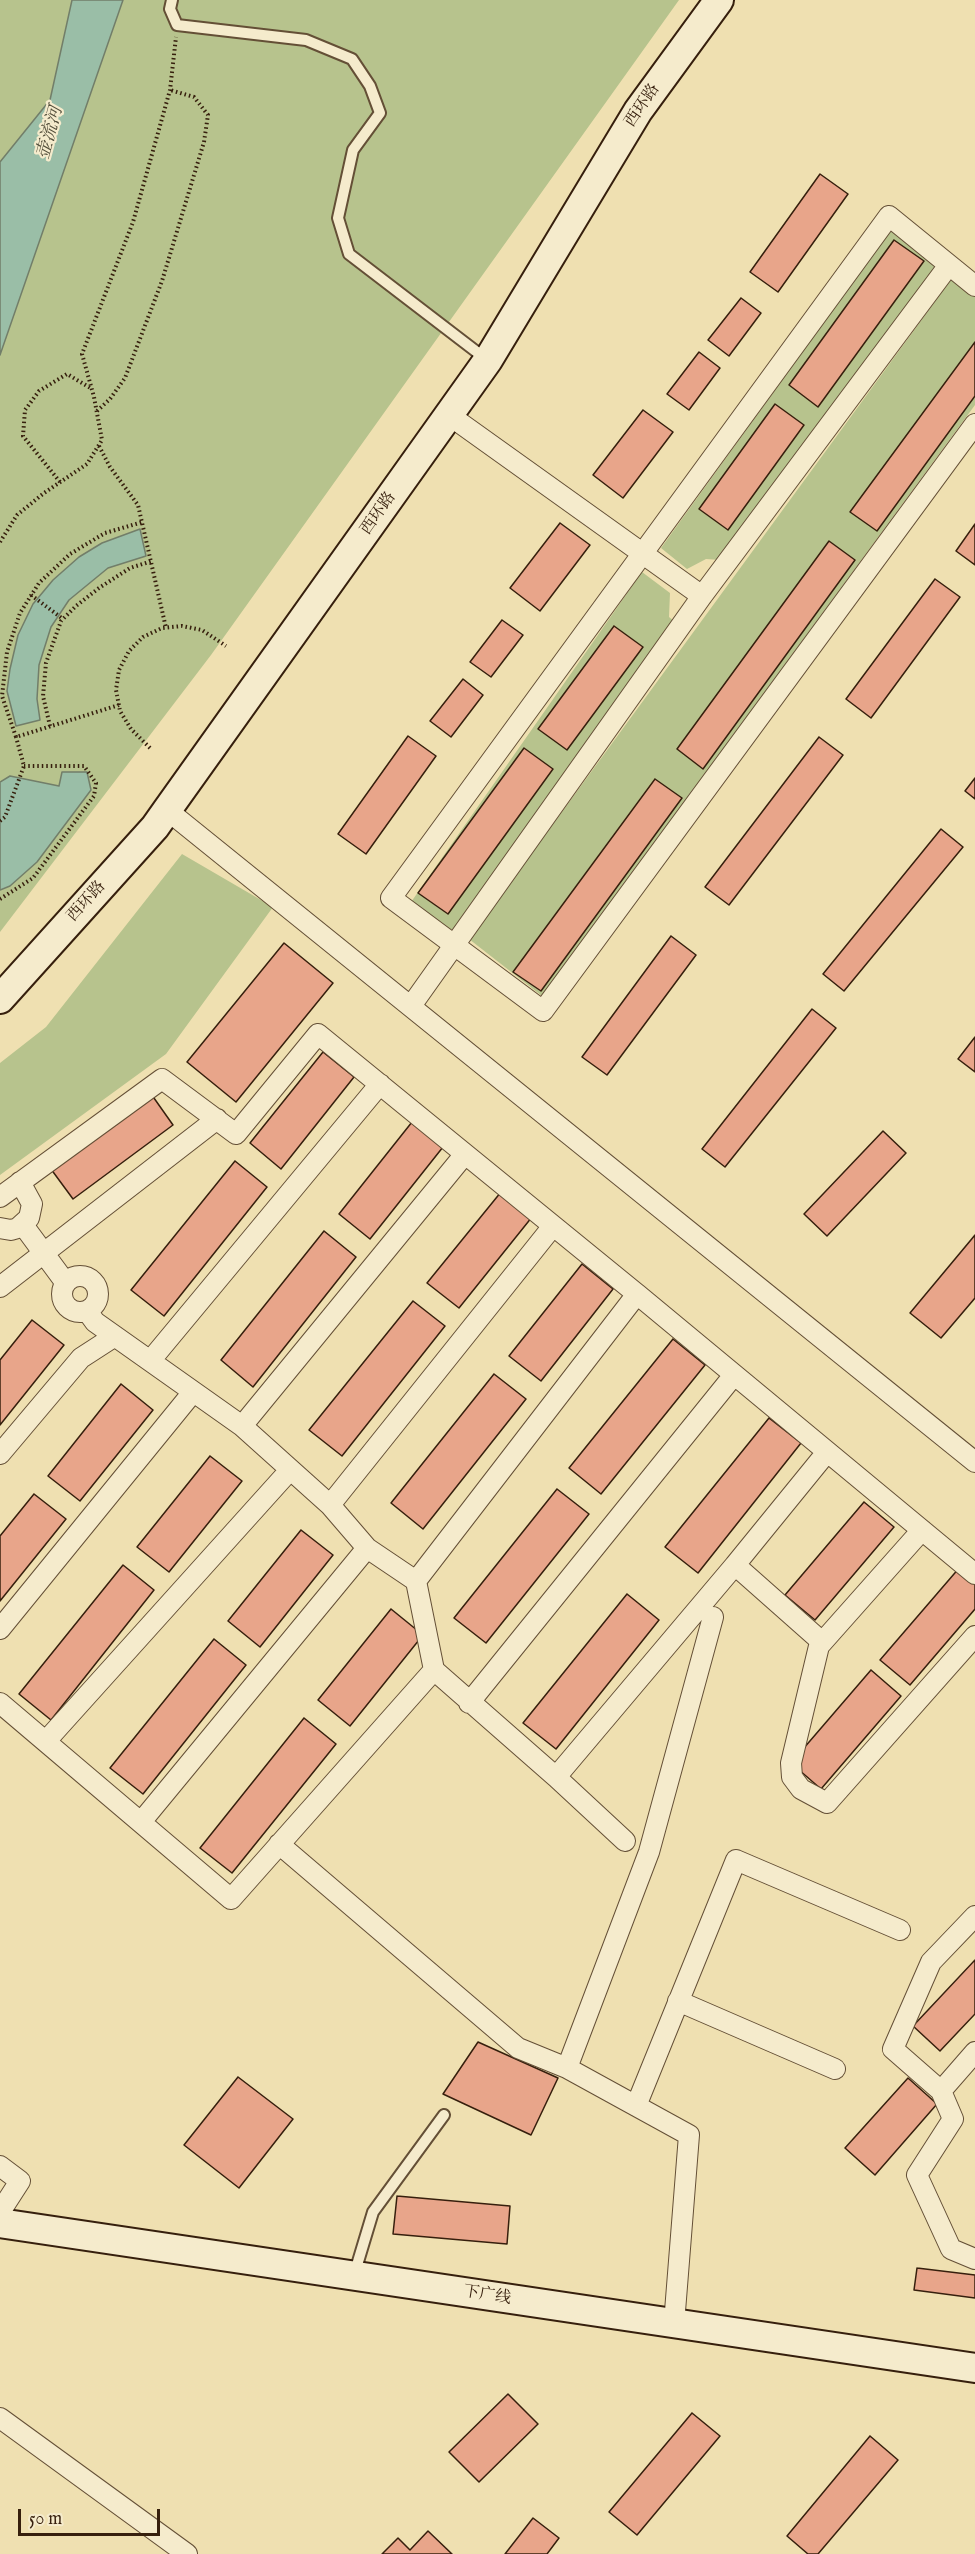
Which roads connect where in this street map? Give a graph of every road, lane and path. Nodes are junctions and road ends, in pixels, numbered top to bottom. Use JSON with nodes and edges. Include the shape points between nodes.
{"nodes":[{"id":1,"x":172,"y":0,"type":"edge"},
{"id":2,"x":719,"y":0,"type":"edge"},
{"id":3,"x":177,"y":26,"type":"junction"},
{"id":4,"x":170,"y":90,"type":"junction"},
{"id":5,"x":949,"y":265,"type":"junction"},
{"id":6,"x":975,"y":286,"type":"edge"},
{"id":7,"x":488,"y":360,"type":"junction"},
{"id":8,"x":92,"y":390,"type":"junction"},
{"id":9,"x":97,"y":411,"type":"junction"},
{"id":10,"x":449,"y":415,"type":"junction"},
{"id":11,"x":975,"y":424,"type":"edge"},
{"id":12,"x":99,"y":445,"type":"junction"},
{"id":13,"x":60,"y":482,"type":"junction"},
{"id":14,"x":143,"y":522,"type":"junction"},
{"id":15,"x":0,"y":542,"type":"edge"},
{"id":16,"x":643,"y":554,"type":"junction"},
{"id":17,"x":152,"y":561,"type":"junction"},
{"id":18,"x":31,"y":595,"type":"junction"},
{"id":19,"x":702,"y":596,"type":"junction"},
{"id":20,"x":63,"y":619,"type":"junction"},
{"id":21,"x":166,"y":628,"type":"junction"},
{"id":22,"x":226,"y":646,"type":"dead end"},
{"id":23,"x":119,"y":705,"type":"junction"},
{"id":24,"x":50,"y":726,"type":"junction"},
{"id":25,"x":16,"y":737,"type":"junction"},
{"id":26,"x":150,"y":748,"type":"dead end"},
{"id":27,"x":24,"y":766,"type":"junction"},
{"id":28,"x":167,"y":810,"type":"junction"},
{"id":29,"x":0,"y":821,"type":"edge"},
{"id":30,"x":0,"y":899,"type":"edge"},
{"id":31,"x":454,"y":945,"type":"junction"},
{"id":32,"x":0,"y":999,"type":"edge"},
{"id":33,"x":411,"y":1006,"type":"junction"},
{"id":34,"x":380,"y":1084,"type":"junction"},
{"id":35,"x":217,"y":1119,"type":"junction"},
{"id":36,"x":465,"y":1154,"type":"junction"},
{"id":37,"x":20,"y":1182,"type":"junction"},
{"id":38,"x":0,"y":1197,"type":"edge"},
{"id":39,"x":23,"y":1225,"type":"junction"},
{"id":40,"x":553,"y":1226,"type":"junction"},
{"id":41,"x":0,"y":1228,"type":"edge"},
{"id":42,"x":45,"y":1254,"type":"junction"},
{"id":43,"x":65,"y":1282,"type":"junction"},
{"id":44,"x":0,"y":1287,"type":"edge"},
{"id":45,"x":637,"y":1294,"type":"junction"},
{"id":46,"x":87,"y":1311,"type":"junction"},
{"id":47,"x":115,"y":1336,"type":"junction"},
{"id":48,"x":150,"y":1361,"type":"junction"},
{"id":49,"x":734,"y":1375,"type":"junction"},
{"id":50,"x":194,"y":1392,"type":"junction"},
{"id":51,"x":242,"y":1426,"type":"junction"},
{"id":52,"x":827,"y":1452,"type":"junction"},
{"id":53,"x":0,"y":1454,"type":"edge"},
{"id":54,"x":975,"y":1462,"type":"edge"},
{"id":55,"x":290,"y":1470,"type":"junction"},
{"id":56,"x":330,"y":1505,"type":"junction"},
{"id":57,"x":922,"y":1530,"type":"junction"},
{"id":58,"x":367,"y":1548,"type":"junction"},
{"id":59,"x":735,"y":1565,"type":"junction"},
{"id":60,"x":975,"y":1574,"type":"edge"},
{"id":61,"x":416,"y":1581,"type":"junction"},
{"id":62,"x":713,"y":1617,"type":"dead end"},
{"id":63,"x":0,"y":1629,"type":"edge"},
{"id":64,"x":975,"y":1636,"type":"edge"},
{"id":65,"x":822,"y":1642,"type":"junction"},
{"id":66,"x":434,"y":1670,"type":"junction"},
{"id":67,"x":469,"y":1702,"type":"junction"},
{"id":68,"x":0,"y":1703,"type":"edge"},
{"id":69,"x":46,"y":1741,"type":"junction"},
{"id":70,"x":556,"y":1777,"type":"junction"},
{"id":71,"x":141,"y":1822,"type":"junction"},
{"id":72,"x":625,"y":1841,"type":"dead end"},
{"id":73,"x":279,"y":1844,"type":"junction"},
{"id":74,"x":975,"y":1916,"type":"edge"},
{"id":75,"x":900,"y":1930,"type":"dead end"},
{"id":76,"x":678,"y":2001,"type":"junction"},
{"id":77,"x":975,"y":2052,"type":"edge"},
{"id":78,"x":567,"y":2068,"type":"junction"},
{"id":79,"x":835,"y":2069,"type":"dead end"},
{"id":80,"x":941,"y":2091,"type":"junction"},
{"id":81,"x":636,"y":2106,"type":"junction"},
{"id":82,"x":444,"y":2115,"type":"dead end"},
{"id":83,"x":0,"y":2166,"type":"edge"},
{"id":84,"x":0,"y":2212,"type":"edge"},
{"id":85,"x":0,"y":2223,"type":"edge"},
{"id":86,"x":975,"y":2259,"type":"edge"},
{"id":87,"x":354,"y":2276,"type":"junction"},
{"id":88,"x":674,"y":2324,"type":"junction"},
{"id":89,"x":975,"y":2368,"type":"edge"},
{"id":90,"x":0,"y":2418,"type":"edge"},
{"id":91,"x":187,"y":2554,"type":"edge"}],
"edges":[{"from":1,"to":3,"type":"lane","via":[[170,9]]},
{"from":2,"to":7,"type":"main road","name":"西环路","via":[[638,111]]},
{"from":3,"to":4,"type":"path"},
{"from":3,"to":7,"type":"lane","via":[[306,40],[352,59],[370,86],[380,113],[352,150],[338,218],[349,254]]},
{"from":4,"to":8,"type":"path","via":[[133,222],[82,354]]},
{"from":4,"to":9,"type":"path","via":[[194,97],[208,115],[204,142],[162,281],[125,378]]},
{"from":5,"to":6,"type":"street"},
{"from":5,"to":16,"type":"street","via":[[889,216]]},
{"from":5,"to":19,"type":"street"},
{"from":7,"to":10,"type":"main road","name":"西环路"},
{"from":8,"to":9,"type":"path"},
{"from":8,"to":13,"type":"path","via":[[67,374],[39,391],[25,410],[23,436]]},
{"from":9,"to":12,"type":"path","via":[[102,440]]},
{"from":10,"to":16,"type":"street"},
{"from":10,"to":28,"type":"main road","name":"西环路"},
{"from":11,"to":31,"type":"street","via":[[543,1011]]},
{"from":12,"to":13,"type":"path","via":[[87,464]]},
{"from":12,"to":14,"type":"path","via":[[138,505]]},
{"from":13,"to":15,"type":"path","via":[[17,515]]},
{"from":14,"to":17,"type":"path"},
{"from":14,"to":18,"type":"path","via":[[105,533],[70,554]]},
{"from":16,"to":19,"type":"street"},
{"from":16,"to":31,"type":"street","via":[[391,898]]},
{"from":17,"to":20,"type":"path","via":[[130,568]]},
{"from":17,"to":21,"type":"path"},
{"from":18,"to":20,"type":"path"},
{"from":18,"to":25,"type":"path","via":[[20,613],[7,652],[2,696]]},
{"from":19,"to":31,"type":"street"},
{"from":20,"to":24,"type":"path","via":[[46,663],[43,696]]},
{"from":21,"to":22,"type":"path","via":[[202,630]]},
{"from":21,"to":23,"type":"path","via":[[143,637],[129,651],[119,670]]},
{"from":23,"to":24,"type":"path"},
{"from":23,"to":26,"type":"path","via":[[130,729]]},
{"from":24,"to":25,"type":"path"},
{"from":25,"to":27,"type":"path"},
{"from":27,"to":29,"type":"path"},
{"from":27,"to":30,"type":"path","via":[[84,766],[96,783],[94,796],[33,878]]},
{"from":28,"to":32,"type":"main road","name":"西环路"},
{"from":28,"to":33,"type":"street"},
{"from":31,"to":33,"type":"street"},
{"from":33,"to":54,"type":"street"},
{"from":34,"to":35,"type":"street","via":[[318,1034],[236,1134]]},
{"from":34,"to":36,"type":"street"},
{"from":34,"to":48,"type":"street"},
{"from":35,"to":37,"type":"street","via":[[162,1079]]},
{"from":35,"to":42,"type":"street"},
{"from":36,"to":40,"type":"street"},
{"from":36,"to":51,"type":"street"},
{"from":37,"to":38,"type":"street"},
{"from":37,"to":39,"type":"street","via":[[32,1204]]},
{"from":39,"to":41,"type":"street","via":[[11,1230]]},
{"from":39,"to":42,"type":"street"},
{"from":40,"to":45,"type":"street"},
{"from":40,"to":56,"type":"street"},
{"from":42,"to":43,"type":"street"},
{"from":42,"to":44,"type":"street"},
{"from":43,"to":46,"type":"street","via":[[65,1305],[75,1312]]},
{"from":43,"to":46,"type":"street","via":[[82,1275],[97,1285],[99,1296]]},
{"from":45,"to":49,"type":"street"},
{"from":45,"to":61,"type":"street"},
{"from":46,"to":47,"type":"street"},
{"from":47,"to":48,"type":"street"},
{"from":47,"to":53,"type":"street","via":[[81,1358]]},
{"from":48,"to":50,"type":"street"},
{"from":49,"to":52,"type":"street"},
{"from":49,"to":67,"type":"street"},
{"from":50,"to":51,"type":"street"},
{"from":50,"to":63,"type":"street"},
{"from":51,"to":55,"type":"street"},
{"from":52,"to":57,"type":"street"},
{"from":52,"to":59,"type":"street"},
{"from":55,"to":56,"type":"street"},
{"from":55,"to":69,"type":"street"},
{"from":56,"to":58,"type":"street"},
{"from":57,"to":60,"type":"street"},
{"from":57,"to":65,"type":"street"},
{"from":58,"to":61,"type":"street"},
{"from":58,"to":71,"type":"street"},
{"from":59,"to":65,"type":"street"},
{"from":59,"to":70,"type":"street"},
{"from":61,"to":66,"type":"street"},
{"from":62,"to":78,"type":"street","via":[[649,1852]]},
{"from":64,"to":65,"type":"street","via":[[827,1803],[801,1789],[792,1776],[791,1763]]},
{"from":66,"to":67,"type":"street"},
{"from":66,"to":73,"type":"street"},
{"from":67,"to":70,"type":"street"},
{"from":68,"to":69,"type":"street"},
{"from":69,"to":71,"type":"street"},
{"from":70,"to":72,"type":"street"},
{"from":71,"to":73,"type":"street","via":[[231,1899]]},
{"from":73,"to":78,"type":"street","via":[[518,2048]]},
{"from":74,"to":80,"type":"street","via":[[931,1962],[893,2049]]},
{"from":75,"to":76,"type":"street","via":[[736,1860]]},
{"from":76,"to":79,"type":"street"},
{"from":76,"to":81,"type":"street"},
{"from":77,"to":80,"type":"street"},
{"from":78,"to":81,"type":"street"},
{"from":80,"to":86,"type":"street","via":[[953,2119],[917,2175],[951,2249]]},
{"from":81,"to":88,"type":"street","via":[[689,2135]]},
{"from":82,"to":87,"type":"lane","via":[[373,2212]]},
{"from":83,"to":84,"type":"street","via":[[20,2181]]},
{"from":85,"to":87,"type":"main road","name":"下广线"},
{"from":87,"to":88,"type":"main road","name":"下广线"},
{"from":88,"to":89,"type":"main road","name":"下广线"},
{"from":90,"to":91,"type":"street"}]}
